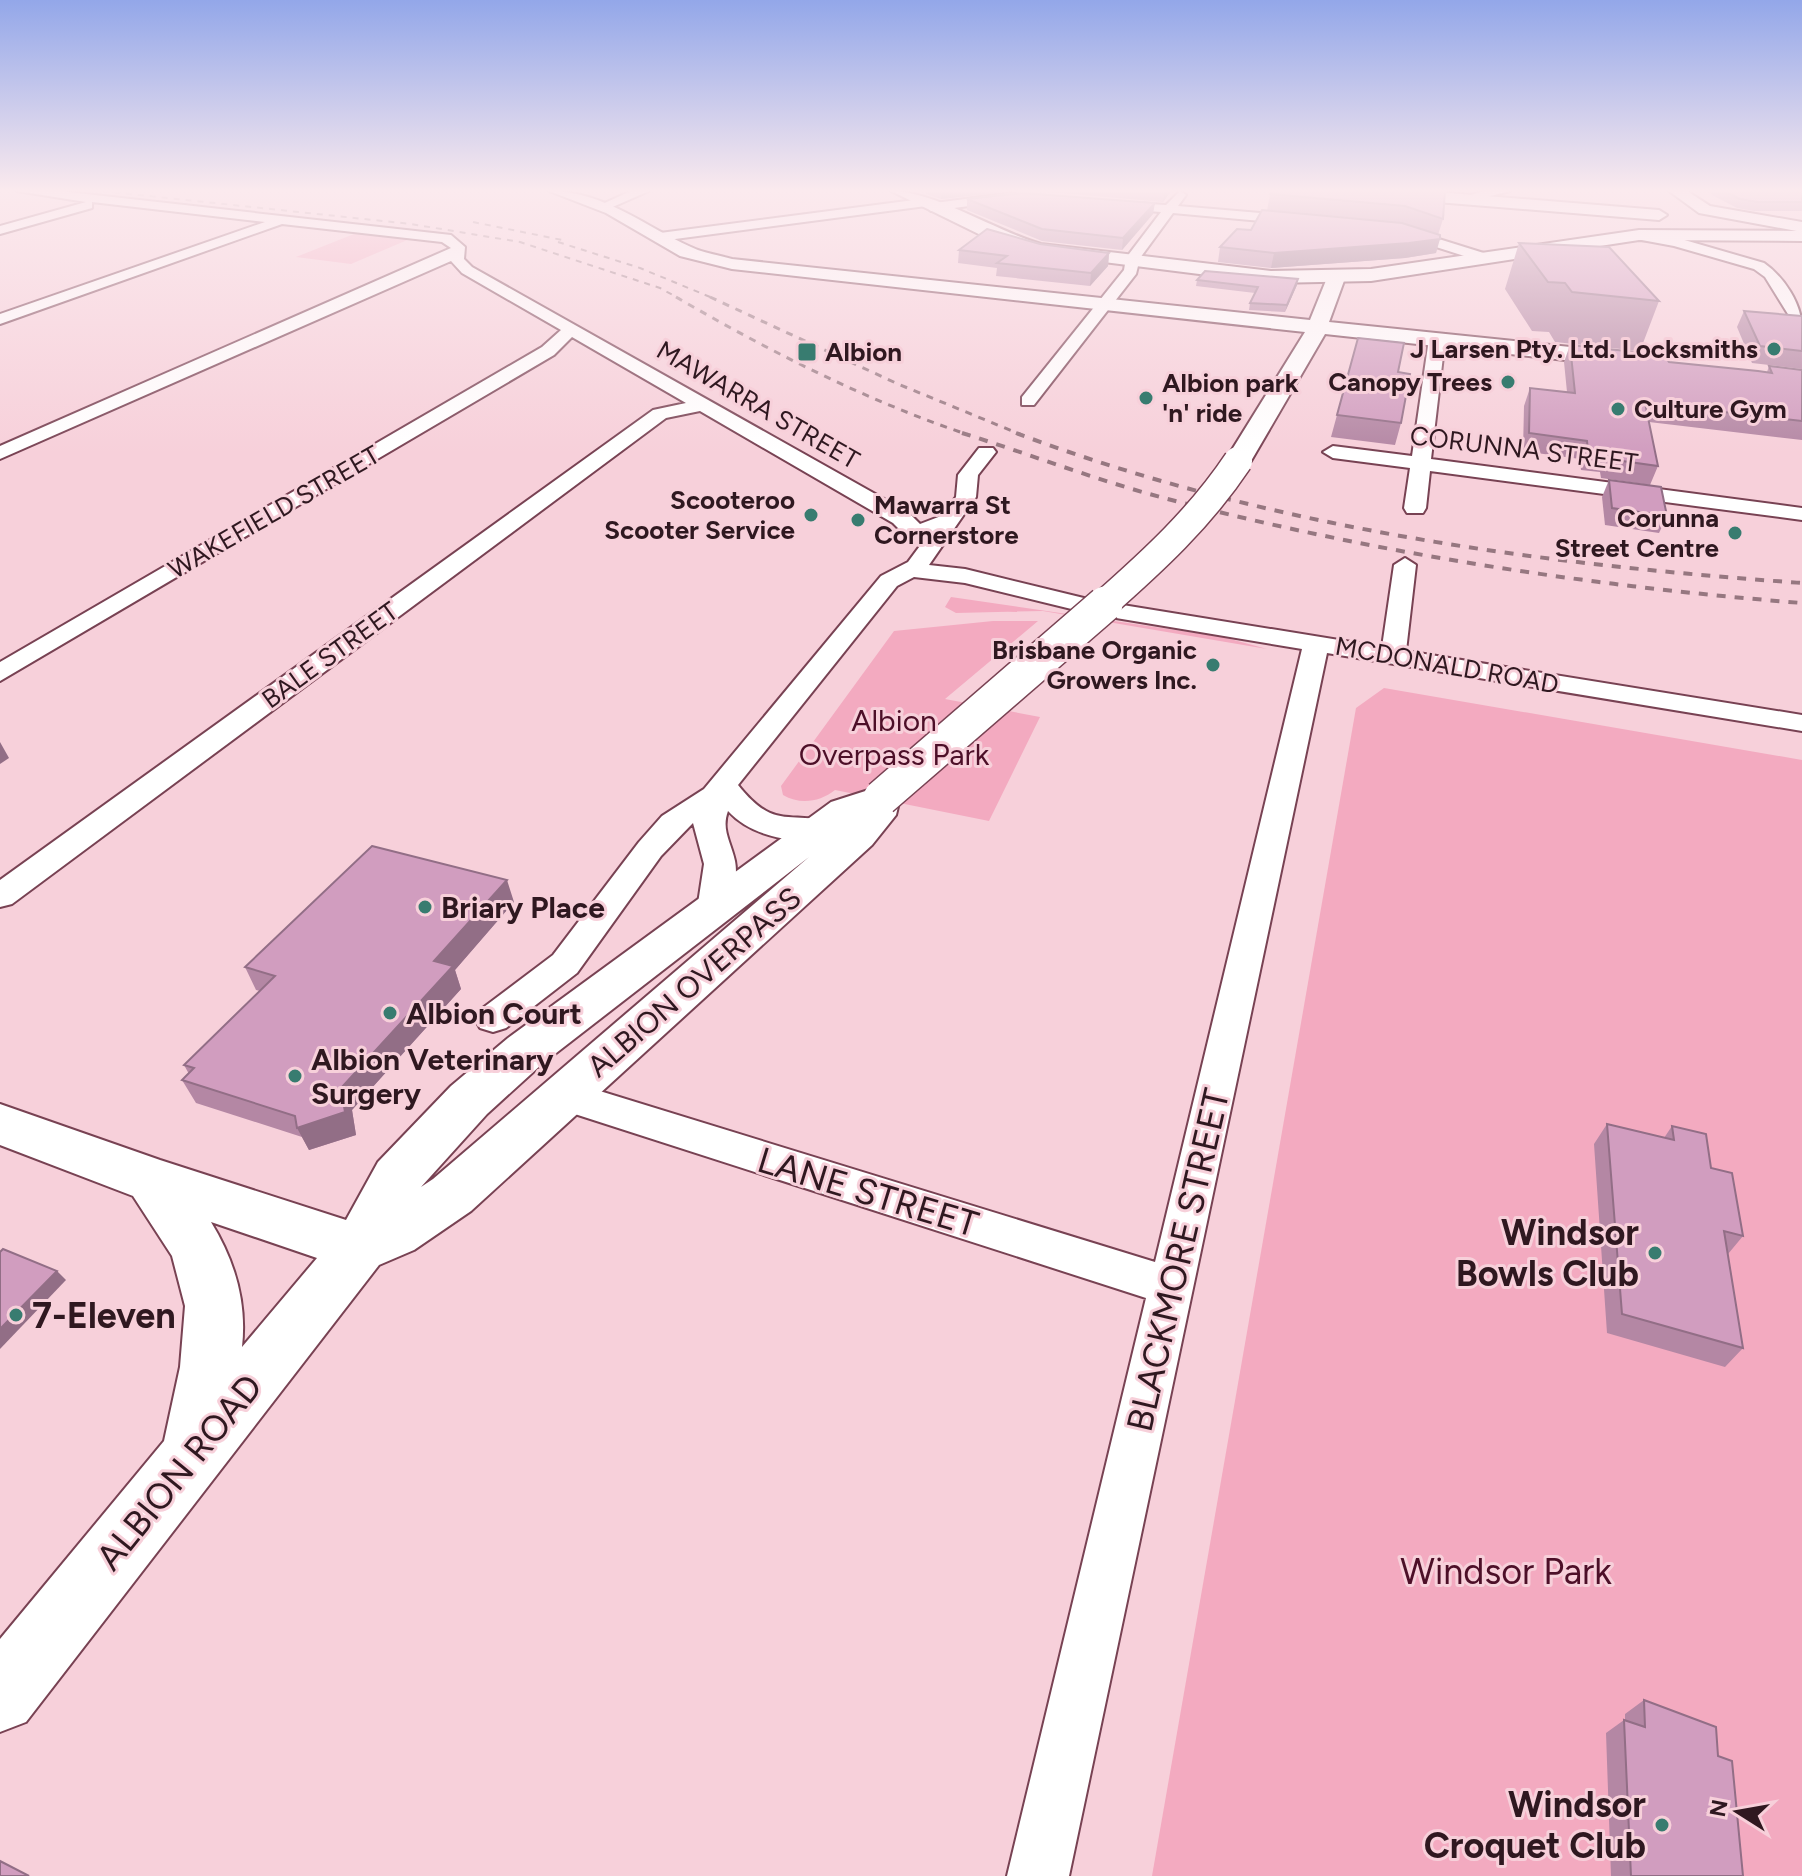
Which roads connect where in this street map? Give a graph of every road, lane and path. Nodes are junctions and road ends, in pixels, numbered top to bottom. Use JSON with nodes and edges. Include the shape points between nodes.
{"nodes":[{"id":1,"x":1336,"y":278,"type":"edge"},
{"id":2,"x":115,"y":279,"type":"edge"},
{"id":3,"x":396,"y":279,"type":"edge"},
{"id":4,"x":488,"y":279,"type":"edge"},
{"id":5,"x":864,"y":279,"type":"edge"},
{"id":6,"x":1125,"y":279,"type":"edge"},
{"id":7,"x":1771,"y":279,"type":"edge"},
{"id":8,"x":1104,"y":305,"type":"junction"},
{"id":9,"x":0,"y":319,"type":"edge"},
{"id":10,"x":1802,"y":324,"type":"edge"},
{"id":11,"x":1316,"y":327,"type":"junction"},
{"id":12,"x":569,"y":331,"type":"junction"},
{"id":13,"x":1437,"y":339,"type":"junction"},
{"id":14,"x":598,"y":347,"type":"junction"},
{"id":15,"x":548,"y":351,"type":"junction"},
{"id":16,"x":1658,"y":363,"type":"edge"},
{"id":17,"x":676,"y":392,"type":"junction"},
{"id":18,"x":1028,"y":401,"type":"dead end"},
{"id":19,"x":700,"y":405,"type":"junction"},
{"id":20,"x":660,"y":414,"type":"junction"},
{"id":21,"x":986,"y":452,"type":"dead end"},
{"id":22,"x":1333,"y":452,"type":"dead end"},
{"id":23,"x":0,"y":453,"type":"edge"},
{"id":24,"x":1420,"y":464,"type":"junction"},
{"id":25,"x":1415,"y":508,"type":"dead end"},
{"id":26,"x":1802,"y":514,"type":"edge"},
{"id":27,"x":949,"y":521,"type":"junction"},
{"id":28,"x":912,"y":529,"type":"junction"},
{"id":29,"x":1405,"y":565,"type":"dead end"},
{"id":30,"x":892,"y":582,"type":"junction"},
{"id":31,"x":1092,"y":607,"type":"junction"},
{"id":32,"x":1316,"y":643,"type":"junction"},
{"id":33,"x":1393,"y":656,"type":"junction"},
{"id":34,"x":0,"y":673,"type":"edge"},
{"id":35,"x":1802,"y":723,"type":"edge"},
{"id":36,"x":723,"y":786,"type":"junction"},
{"id":37,"x":881,"y":798,"type":"junction"},
{"id":38,"x":821,"y":829,"type":"junction"},
{"id":39,"x":0,"y":896,"type":"edge"},
{"id":40,"x":714,"y":910,"type":"junction"},
{"id":41,"x":493,"y":1019,"type":"dead end"},
{"id":42,"x":564,"y":1095,"type":"junction"},
{"id":43,"x":0,"y":1124,"type":"edge"},
{"id":44,"x":152,"y":1180,"type":"junction"},
{"id":45,"x":359,"y":1248,"type":"junction"},
{"id":46,"x":1172,"y":1287,"type":"junction"},
{"id":47,"x":194,"y":1452,"type":"junction"},
{"id":48,"x":0,"y":1696,"type":"edge"},
{"id":49,"x":1038,"y":1876,"type":"edge"}],
"edges":[{"from":1,"to":11,"type":"main road","name":"ALBION OVERPASS"},
{"from":2,"to":9,"type":"street"},
{"from":3,"to":23,"type":"street"},
{"from":4,"to":12,"type":"street","name":"MAWARRA STREET"},
{"from":5,"to":8,"type":"main road"},
{"from":6,"to":8,"type":"street"},
{"from":7,"to":10,"type":"street"},
{"from":8,"to":11,"type":"main road"},
{"from":8,"to":18,"type":"street"},
{"from":11,"to":13,"type":"main road"},
{"from":11,"to":37,"type":"main road","name":"ALBION OVERPASS","bridge":true,"via":[[1289,381],[1214,497],[1163,553]]},
{"from":12,"to":14,"type":"street","name":"MAWARRA STREET"},
{"from":12,"to":15,"type":"street","name":"WAKEFIELD STREET"},
{"from":13,"to":16,"type":"main road"},
{"from":13,"to":24,"type":"street"},
{"from":14,"to":15,"type":"street","name":"WAKEFIELD STREET"},
{"from":14,"to":17,"type":"street","name":"MAWARRA STREET"},
{"from":15,"to":34,"type":"street","name":"WAKEFIELD STREET"},
{"from":17,"to":19,"type":"street","name":"MAWARRA STREET"},
{"from":17,"to":20,"type":"street","name":"BALE STREET"},
{"from":19,"to":20,"type":"street","name":"BALE STREET"},
{"from":19,"to":28,"type":"street","name":"MAWARRA STREET"},
{"from":20,"to":39,"type":"street","name":"BALE STREET"},
{"from":21,"to":27,"type":"street","via":[[968,475],[966,497]]},
{"from":22,"to":24,"type":"street","name":"CORUNNA STREET"},
{"from":24,"to":25,"type":"street"},
{"from":24,"to":26,"type":"street","name":"CORUNNA STREET"},
{"from":27,"to":28,"type":"street"},
{"from":27,"to":30,"type":"street"},
{"from":28,"to":30,"type":"street","via":[[891,564]]},
{"from":29,"to":33,"type":"street"},
{"from":30,"to":31,"type":"street","name":"MCDONALD ROAD"},
{"from":30,"to":31,"type":"street","name":"MCDONALD ROAD","via":[[975,578]]},
{"from":30,"to":36,"type":"street"},
{"from":31,"to":32,"type":"street","name":"MCDONALD ROAD"},
{"from":32,"to":33,"type":"street","name":"MCDONALD ROAD"},
{"from":32,"to":46,"type":"street","name":"BLACKMORE STREET"},
{"from":33,"to":35,"type":"street","name":"MCDONALD ROAD"},
{"from":36,"to":38,"type":"street","via":[[756,822]]},
{"from":36,"to":40,"type":"street","via":[[708,824],[720,864]]},
{"from":36,"to":41,"type":"street","via":[[659,839],[565,964]]},
{"from":37,"to":38,"type":"main road","name":"ALBION OVERPASS","via":[[851,807]]},
{"from":37,"to":42,"type":"main road","name":"ALBION OVERPASS","via":[[876,815],[858,836]]},
{"from":38,"to":40,"type":"main road","name":"ALBION OVERPASS"},
{"from":40,"to":45,"type":"main road","name":"ALBION OVERPASS","via":[[525,1051],[469,1100],[397,1177]]},
{"from":42,"to":45,"type":"main road","name":"ALBION OVERPASS","via":[[452,1195],[394,1233]]},
{"from":42,"to":46,"type":"street","name":"LANE STREET"},
{"from":43,"to":44,"type":"main road"},
{"from":44,"to":45,"type":"main road"},
{"from":44,"to":47,"type":"main road","via":[[187,1227],[215,1293],[214,1346]]},
{"from":45,"to":47,"type":"main road","name":"ALBION ROAD"},
{"from":46,"to":49,"type":"street","name":"BLACKMORE STREET"},
{"from":47,"to":48,"type":"main road","name":"ALBION ROAD"}]}
